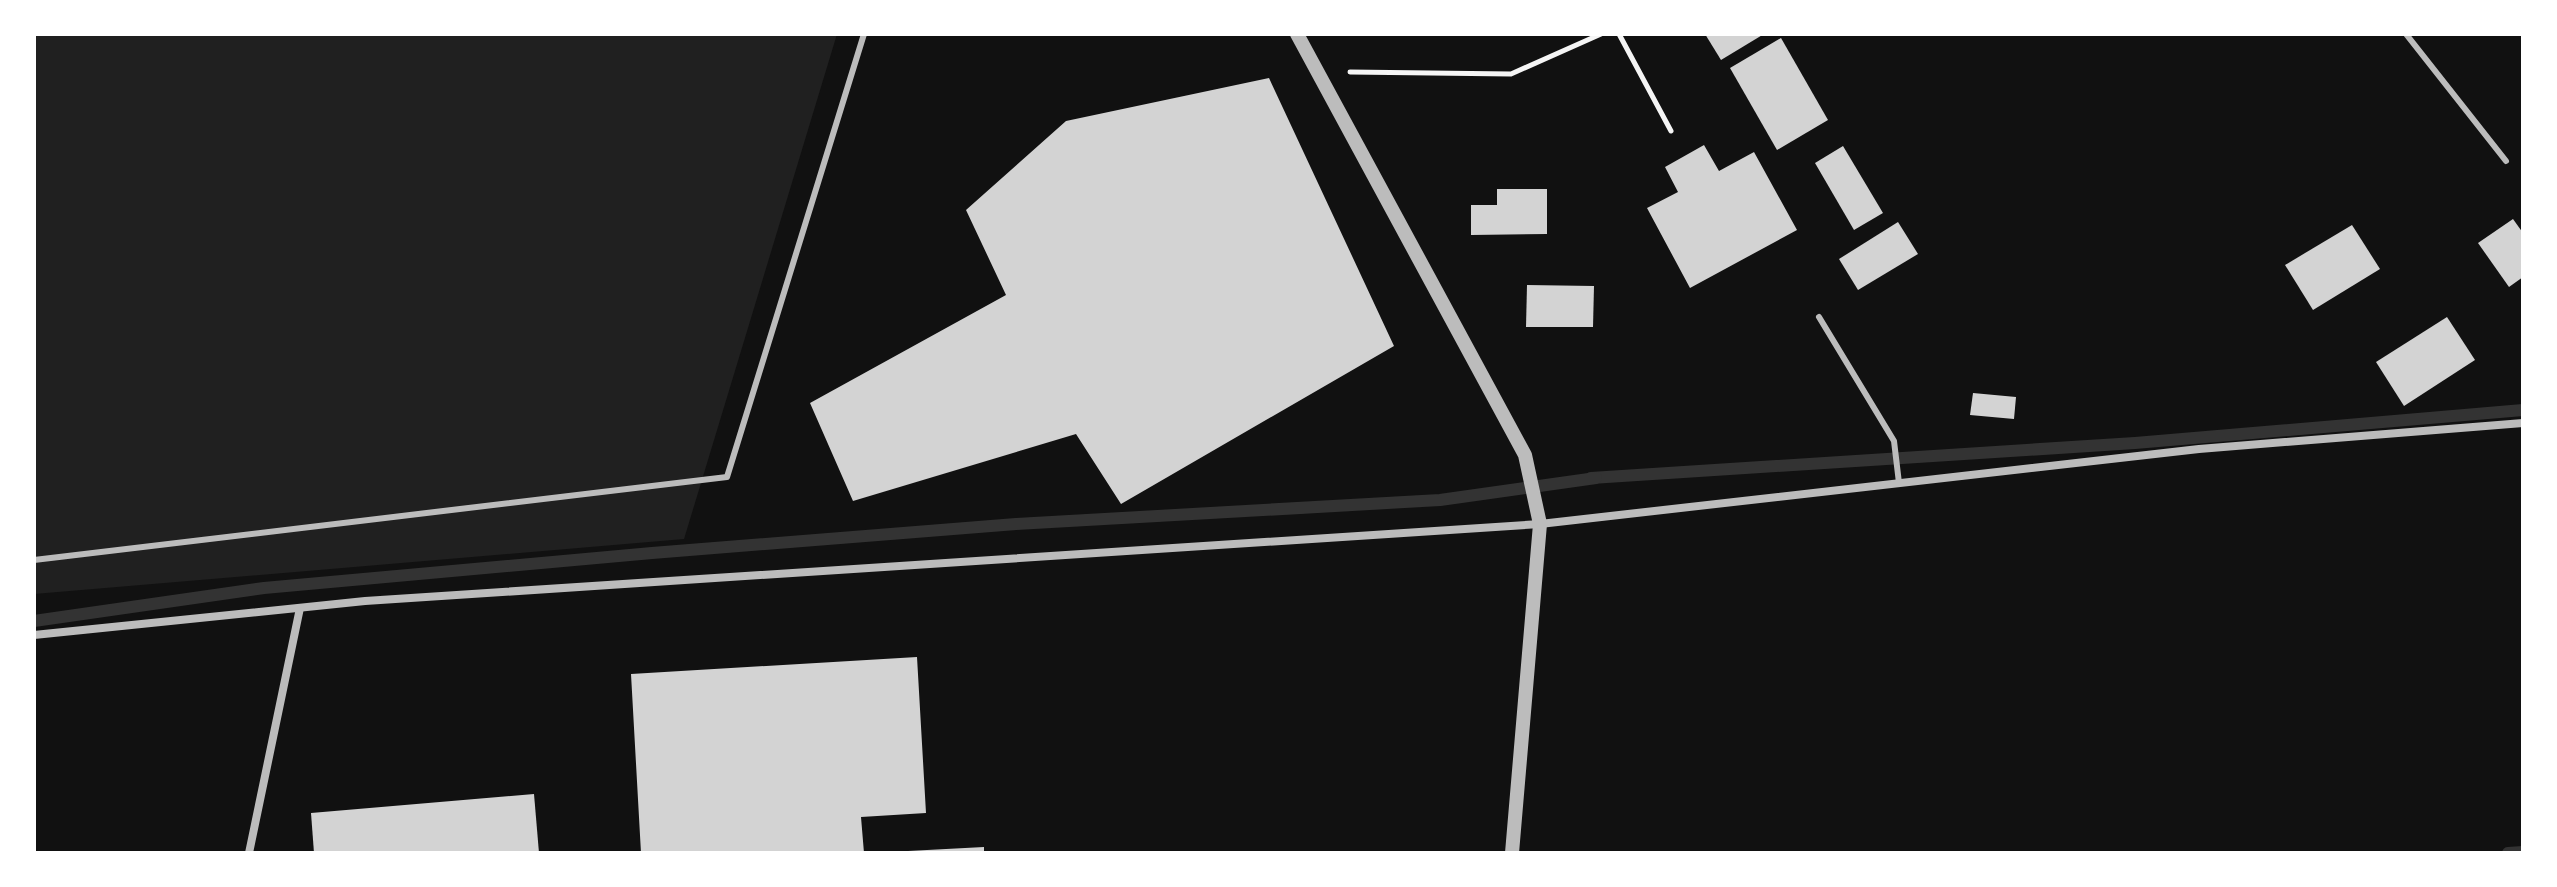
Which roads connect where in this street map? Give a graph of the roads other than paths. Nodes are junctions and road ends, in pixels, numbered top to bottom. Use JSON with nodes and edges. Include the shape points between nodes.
{"nodes":[{"id":1,"x":864,"y":34,"type":"edge"},
{"id":2,"x":1297,"y":34,"type":"edge"},
{"id":3,"x":2406,"y":34,"type":"edge"},
{"id":4,"x":2506,"y":161,"type":"dead end"},
{"id":5,"x":1819,"y":317,"type":"dead end"},
{"id":6,"x":2523,"y":423,"type":"edge"},
{"id":7,"x":1899,"y":483,"type":"junction"},
{"id":8,"x":1540,"y":524,"type":"junction"},
{"id":9,"x":34,"y":560,"type":"edge"},
{"id":10,"x":300,"y":608,"type":"junction"},
{"id":11,"x":34,"y":635,"type":"edge"},
{"id":12,"x":249,"y":853,"type":"edge"},
{"id":13,"x":1512,"y":853,"type":"edge"}],
"edges":[{"from":1,"to":9,"type":"lane","via":[[727,477]]},
{"from":2,"to":8,"type":"street","via":[[1525,455]]},
{"from":3,"to":4,"type":"lane"},
{"from":5,"to":7,"type":"lane","via":[[1894,441]]},
{"from":6,"to":7,"type":"street","via":[[2199,449]]},
{"from":7,"to":8,"type":"street"},
{"from":8,"to":10,"type":"street"},
{"from":8,"to":13,"type":"street"},
{"from":10,"to":11,"type":"street"},
{"from":10,"to":12,"type":"street"}]}
